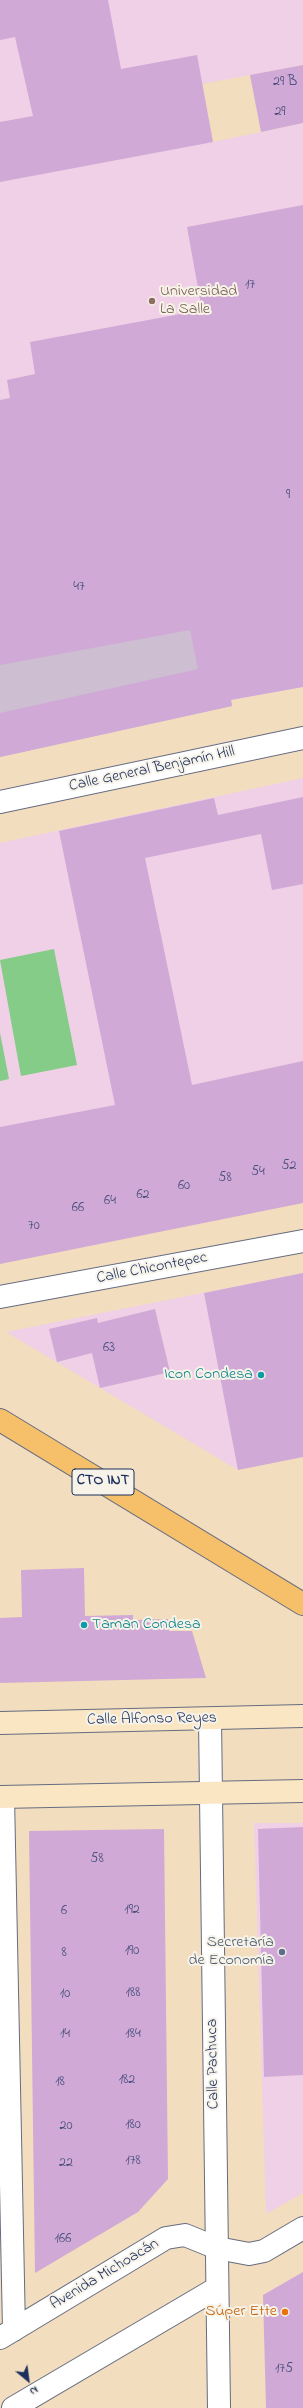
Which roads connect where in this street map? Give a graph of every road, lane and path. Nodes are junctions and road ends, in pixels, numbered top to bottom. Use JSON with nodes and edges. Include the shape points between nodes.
{"nodes":[{"id":1,"x":303,"y":738,"type":"edge"},
{"id":2,"x":0,"y":802,"type":"edge"},
{"id":3,"x":303,"y":1241,"type":"edge"},
{"id":4,"x":0,"y":1297,"type":"edge"},
{"id":5,"x":0,"y":1420,"type":"edge"},
{"id":6,"x":303,"y":1604,"type":"edge"},
{"id":7,"x":303,"y":1716,"type":"edge"},
{"id":8,"x":210,"y":1719,"type":"junction"},
{"id":9,"x":0,"y":1723,"type":"edge"},
{"id":10,"x":303,"y":1791,"type":"edge"},
{"id":11,"x":210,"y":1793,"type":"junction"},
{"id":12,"x":2,"y":1798,"type":"edge"},
{"id":13,"x":303,"y":2228,"type":"edge"},
{"id":14,"x":217,"y":2248,"type":"junction"},
{"id":15,"x":217,"y":2288,"type":"junction"},
{"id":16,"x":7,"y":2334,"type":"edge"},
{"id":17,"x":13,"y":2408,"type":"edge"},
{"id":18,"x":219,"y":2408,"type":"edge"}],
"edges":[{"from":1,"to":2,"type":"street","name":"Calle General Benjamín Hill"},
{"from":3,"to":4,"type":"street","name":"Calle Chicontepec"},
{"from":5,"to":6,"type":"main road","number":"CTO INT"},
{"from":7,"to":8,"type":"main road","name":"Calle Alfonso Reyes"},
{"from":8,"to":9,"type":"main road","name":"Calle Alfonso Reyes"},
{"from":8,"to":11,"type":"street","name":"Calle Pachuca"},
{"from":10,"to":11,"type":"main road"},
{"from":11,"to":12,"type":"main road"},
{"from":11,"to":14,"type":"street","name":"Calle Pachuca"},
{"from":12,"to":16,"type":"street"},
{"from":13,"to":14,"type":"street","name":"Avenida Michoacán","via":[[264,2251],[249,2254]]},
{"from":14,"to":15,"type":"street","name":"Calle Pachuca"},
{"from":14,"to":16,"type":"street","name":"Avenida Michoacán","via":[[185,2235],[166,2238]]},
{"from":15,"to":17,"type":"street"},
{"from":15,"to":18,"type":"street","name":"Calle Pachuca"}]}
